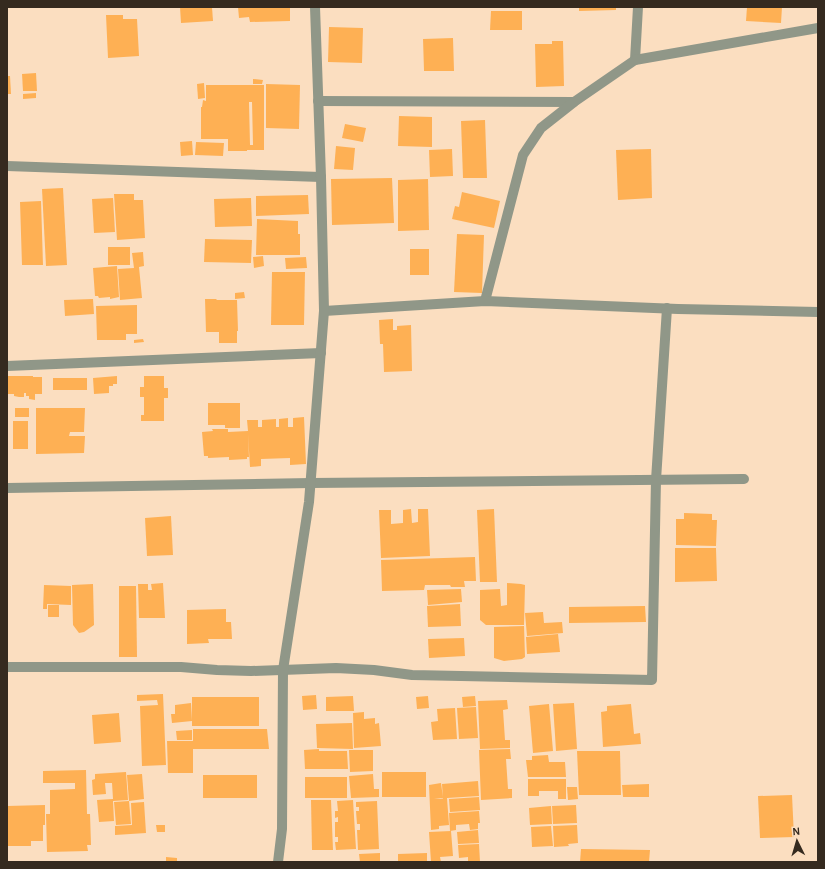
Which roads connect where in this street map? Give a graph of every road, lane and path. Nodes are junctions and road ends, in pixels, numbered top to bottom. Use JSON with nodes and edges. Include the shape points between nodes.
{"nodes":[{"id":1,"x":315,"y":7,"type":"edge"},
{"id":2,"x":638,"y":7,"type":"edge"},
{"id":3,"x":818,"y":28,"type":"edge"},
{"id":4,"x":635,"y":60,"type":"junction"},
{"id":5,"x":318,"y":101,"type":"junction"},
{"id":6,"x":574,"y":102,"type":"junction"},
{"id":7,"x":7,"y":166,"type":"edge"},
{"id":8,"x":321,"y":177,"type":"junction"},
{"id":9,"x":485,"y":301,"type":"junction"},
{"id":10,"x":667,"y":308,"type":"junction"},
{"id":11,"x":324,"y":311,"type":"junction"},
{"id":12,"x":818,"y":312,"type":"edge"},
{"id":13,"x":321,"y":353,"type":"junction"},
{"id":14,"x":7,"y":366,"type":"edge"},
{"id":15,"x":744,"y":479,"type":"dead end"},
{"id":16,"x":656,"y":480,"type":"junction"},
{"id":17,"x":311,"y":483,"type":"junction"},
{"id":18,"x":7,"y":488,"type":"edge"},
{"id":19,"x":7,"y":667,"type":"edge"},
{"id":20,"x":283,"y":670,"type":"junction"},
{"id":21,"x":278,"y":862,"type":"edge"}],
"edges":[{"from":1,"to":5,"type":"street"},
{"from":2,"to":4,"type":"street"},
{"from":3,"to":4,"type":"street"},
{"from":4,"to":6,"type":"street"},
{"from":5,"to":6,"type":"street"},
{"from":5,"to":8,"type":"street"},
{"from":6,"to":9,"type":"street","via":[[541,128],[523,155]]},
{"from":7,"to":8,"type":"street"},
{"from":8,"to":11,"type":"street"},
{"from":9,"to":10,"type":"street"},
{"from":9,"to":11,"type":"street"},
{"from":10,"to":12,"type":"street"},
{"from":10,"to":16,"type":"street"},
{"from":11,"to":13,"type":"street"},
{"from":13,"to":14,"type":"street"},
{"from":13,"to":17,"type":"street"},
{"from":15,"to":16,"type":"street"},
{"from":16,"to":17,"type":"street"},
{"from":16,"to":20,"type":"street","via":[[652,680],[412,675],[336,668]]},
{"from":17,"to":18,"type":"street"},
{"from":17,"to":20,"type":"street"},
{"from":19,"to":20,"type":"street","via":[[181,667],[251,672]]},
{"from":20,"to":21,"type":"street","via":[[282,830]]}]}
